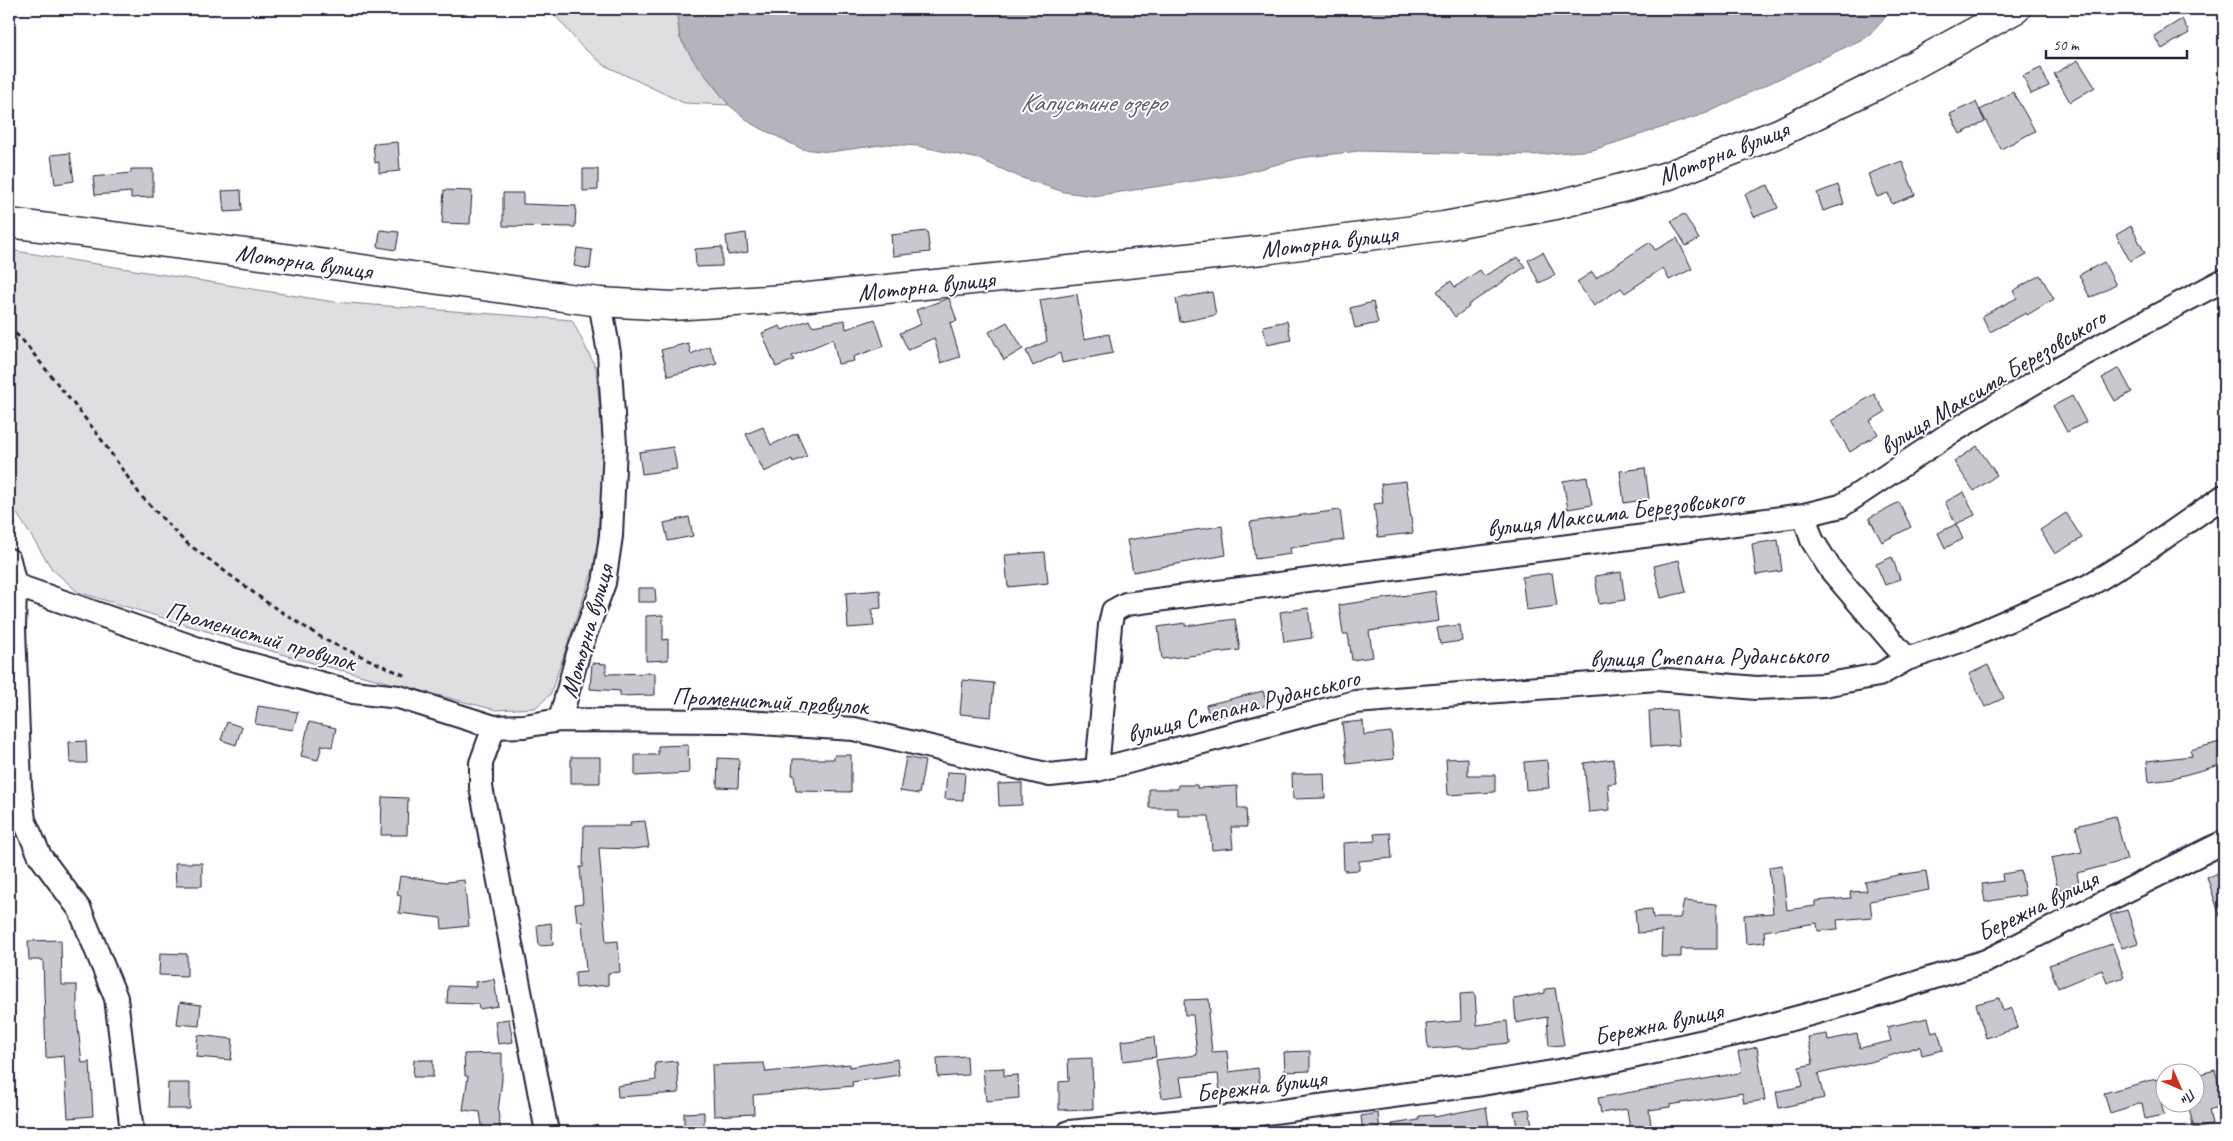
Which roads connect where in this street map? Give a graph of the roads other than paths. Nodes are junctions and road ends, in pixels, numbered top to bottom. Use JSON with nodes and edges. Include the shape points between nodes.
{"nodes":[{"id":1,"x":2016,"y":9,"type":"edge"},
{"id":2,"x":9,"y":223,"type":"edge"},
{"id":3,"x":2224,"y":280,"type":"edge"},
{"id":4,"x":600,"y":302,"type":"junction"},
{"id":5,"x":2224,"y":496,"type":"edge"},
{"id":6,"x":1804,"y":515,"type":"junction"},
{"id":7,"x":9,"y":560,"type":"edge"},
{"id":8,"x":15,"y":585,"type":"junction"},
{"id":9,"x":1907,"y":659,"type":"junction"},
{"id":10,"x":560,"y":720,"type":"junction"},
{"id":11,"x":494,"y":727,"type":"junction"},
{"id":12,"x":1097,"y":770,"type":"junction"},
{"id":13,"x":2224,"y":842,"type":"edge"},
{"id":14,"x":132,"y":1132,"type":"edge"},
{"id":15,"x":548,"y":1132,"type":"edge"},
{"id":16,"x":1069,"y":1132,"type":"edge"}],
"edges":[{"from":1,"to":4,"type":"street","name":"Моторна вулиця","via":[[1876,86],[1779,133],[1664,177],[1556,205],[1444,226],[1263,250],[799,298],[672,306]]},
{"from":2,"to":4,"type":"street","name":"Моторна вулиця"},
{"from":3,"to":6,"type":"street","name":"вулиця Максима Березовського","via":[[2054,371],[1952,432],[1841,506]]},
{"from":4,"to":10,"type":"street","name":"Моторна вулиця","via":[[609,353],[615,445],[610,536],[604,582],[578,654]]},
{"from":5,"to":9,"type":"street","name":"вулиця Степана Руданського","via":[[2088,586],[1963,640]]},
{"from":6,"to":9,"type":"street","via":[[1812,540],[1831,570]]},
{"from":6,"to":12,"type":"street","name":"вулиця Максима Березовського","via":[[1126,604],[1113,611],[1110,625]]},
{"from":7,"to":8,"type":"street"},
{"from":8,"to":11,"type":"street","name":"Променистий провулок","via":[[213,654],[353,692],[399,697]]},
{"from":8,"to":14,"type":"street","via":[[14,629],[24,820],[40,856],[80,910],[116,998]]},
{"from":9,"to":12,"type":"street","name":"вулиця Степана Руданського","via":[[1879,675],[1824,685],[1756,688],[1657,679],[1355,702]]},
{"from":10,"to":11,"type":"street","name":"Променистий провулок"},
{"from":10,"to":12,"type":"street","name":"Променистий провулок","via":[[731,721],[854,729],[1050,775]]},
{"from":11,"to":15,"type":"street","via":[[481,763],[481,787]]},
{"from":13,"to":16,"type":"street","name":"Бережна вулиця","via":[[1986,961],[1858,1002],[1740,1033],[1605,1063],[1482,1084],[1260,1114]]}]}
